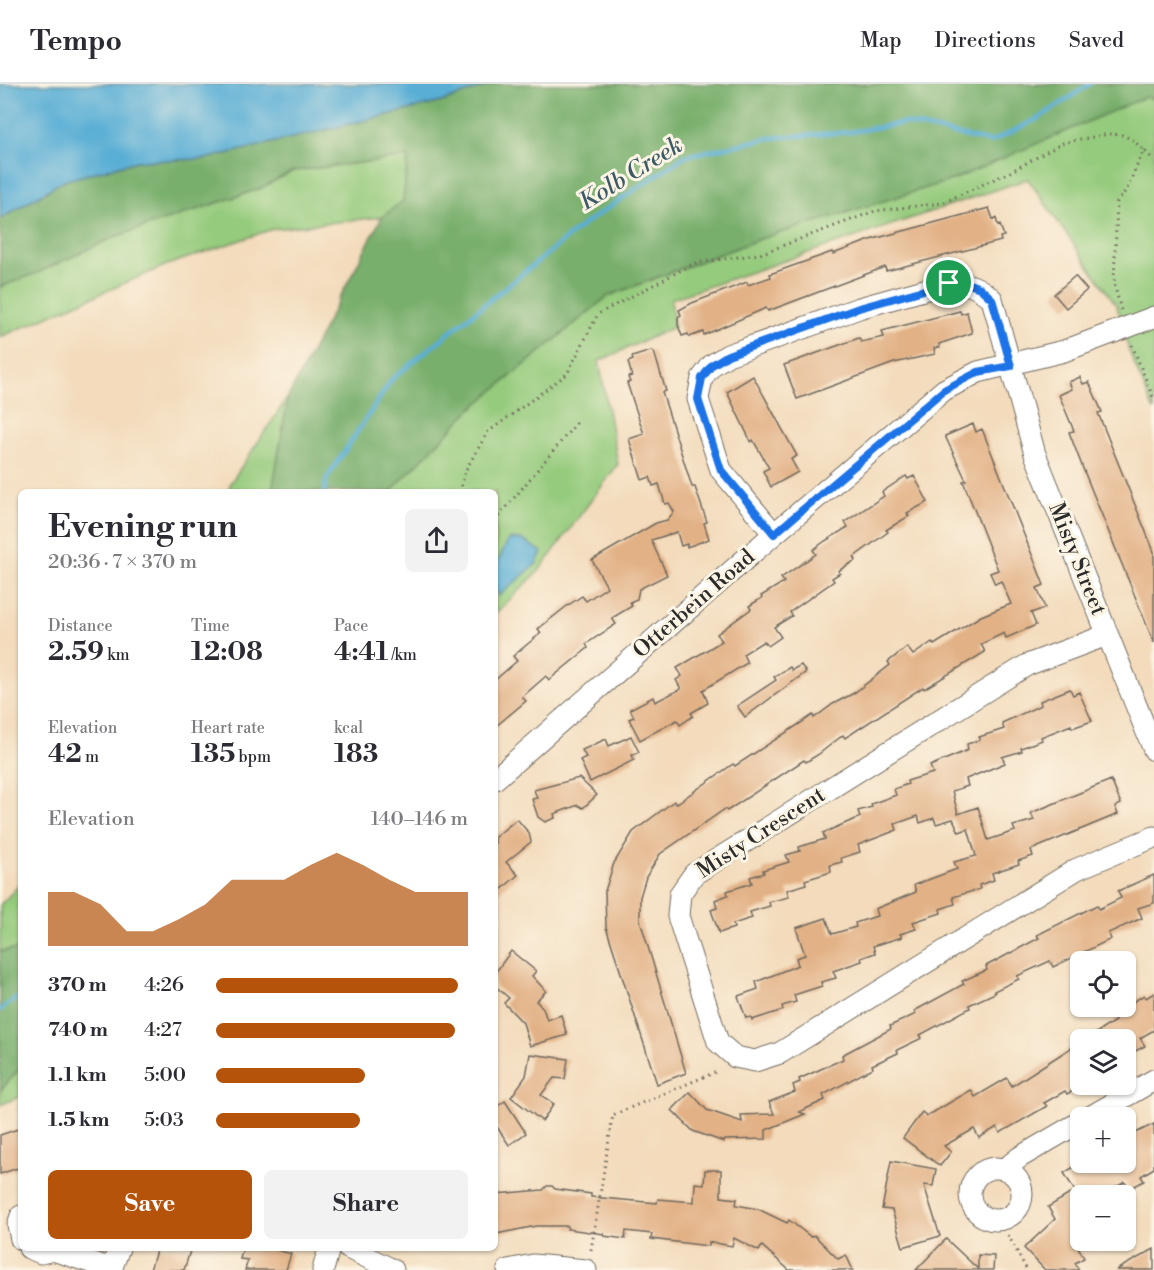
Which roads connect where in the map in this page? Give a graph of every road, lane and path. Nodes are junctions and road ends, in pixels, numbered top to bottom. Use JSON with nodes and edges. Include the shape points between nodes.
{"nodes":[{"id":1,"x":1144,"y":149,"type":"junction"},
{"id":2,"x":1154,"y":160,"type":"edge"},
{"id":3,"x":1154,"y":317,"type":"edge"},
{"id":4,"x":1125,"y":327,"type":"junction"},
{"id":5,"x":1011,"y":366,"type":"junction"},
{"id":6,"x":1154,"y":400,"type":"edge"},
{"id":7,"x":578,"y":421,"type":"dead end"},
{"id":8,"x":461,"y":489,"type":"edge"},
{"id":9,"x":498,"y":517,"type":"edge"},
{"id":10,"x":774,"y":534,"type":"junction"},
{"id":11,"x":1107,"y":635,"type":"junction"},
{"id":12,"x":1154,"y":750,"type":"edge"},
{"id":13,"x":498,"y":776,"type":"edge"},
{"id":14,"x":1154,"y":837,"type":"edge"},
{"id":15,"x":718,"y":1071,"type":"dead end"},
{"id":16,"x":1154,"y":1080,"type":"edge"},
{"id":17,"x":1107,"y":1107,"type":"edge"},
{"id":18,"x":1070,"y":1128,"type":"edge"},
{"id":19,"x":1005,"y":1169,"type":"dead end"},
{"id":20,"x":1008,"y":1235,"type":"dead end"},
{"id":21,"x":36,"y":1251,"type":"edge"},
{"id":22,"x":52,"y":1251,"type":"edge"},
{"id":23,"x":61,"y":1251,"type":"edge"},
{"id":24,"x":117,"y":1251,"type":"edge"},
{"id":25,"x":328,"y":1251,"type":"edge"},
{"id":26,"x":354,"y":1251,"type":"edge"},
{"id":27,"x":589,"y":1260,"type":"edge"},
{"id":28,"x":111,"y":1270,"type":"edge"},
{"id":29,"x":323,"y":1270,"type":"edge"},
{"id":30,"x":393,"y":1270,"type":"edge"},
{"id":31,"x":508,"y":1270,"type":"edge"},
{"id":32,"x":1027,"y":1270,"type":"edge"}],
"edges":[{"from":1,"to":2,"type":"path"},
{"from":1,"to":4,"type":"path","via":[[1127,189],[1117,202],[1114,283]]},
{"from":1,"to":8,"type":"path","via":[[1122,135],[1109,134],[1063,143],[942,203],[875,211],[760,254],[695,263],[644,288],[598,314],[567,374],[488,432],[465,471]]},
{"from":3,"to":4,"type":"street","name":"Otterbein Road"},
{"from":4,"to":5,"type":"street","name":"Otterbein Road"},
{"from":4,"to":6,"type":"path"},
{"from":5,"to":10,"type":"street","name":"Otterbein Road","via":[[978,372],[944,390]]},
{"from":5,"to":10,"type":"street","name":"Misty Street","via":[[992,299],[980,288],[964,282],[859,308],[728,355],[712,365],[702,378],[698,399],[721,470]]},
{"from":5,"to":11,"type":"street","name":"Misty Street","via":[[1035,454]]},
{"from":7,"to":9,"type":"path"},
{"from":10,"to":13,"type":"street","name":"Otterbein Road"},
{"from":11,"to":12,"type":"street","name":"Misty Street"},
{"from":11,"to":14,"type":"street","name":"Misty Crescent","via":[[1027,665],[694,874],[680,894],[678,916],[718,1042],[735,1057],[755,1061],[780,1053],[1077,869]]},
{"from":15,"to":27,"type":"path","via":[[613,1115]]},
{"from":16,"to":17,"type":"street"},
{"from":18,"to":19,"type":"street"},
{"from":20,"to":32,"type":"path"},
{"from":21,"to":22,"type":"street"},
{"from":23,"to":28,"type":"street"},
{"from":24,"to":28,"type":"street"},
{"from":25,"to":29,"type":"street"},
{"from":26,"to":30,"type":"street"},
{"from":27,"to":31,"type":"street"}]}
